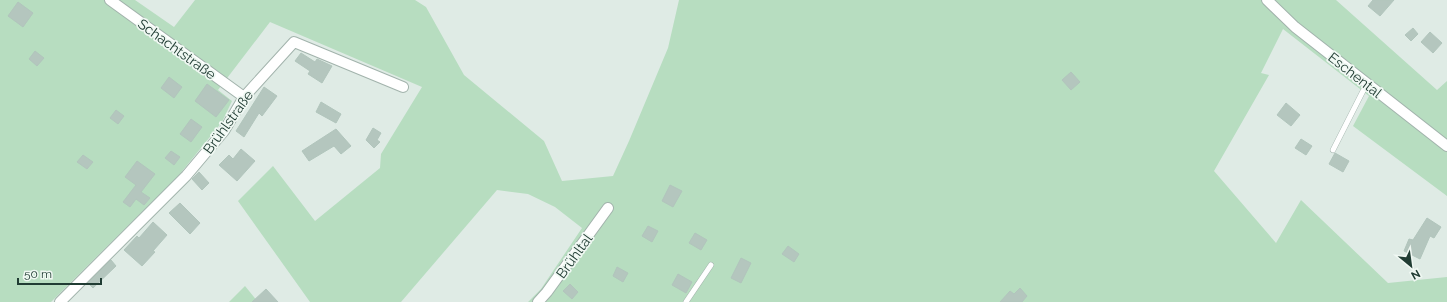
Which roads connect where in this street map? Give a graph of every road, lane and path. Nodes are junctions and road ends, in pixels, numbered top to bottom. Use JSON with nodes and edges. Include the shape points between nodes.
{"nodes":[{"id":1,"x":110,"y":0,"type":"edge"},
{"id":2,"x":1267,"y":0,"type":"edge"},
{"id":3,"x":1368,"y":84,"type":"junction"},
{"id":4,"x":403,"y":87,"type":"dead end"},
{"id":5,"x":244,"y":97,"type":"junction"},
{"id":6,"x":1447,"y":146,"type":"edge"},
{"id":7,"x":1333,"y":150,"type":"dead end"},
{"id":8,"x":608,"y":208,"type":"dead end"},
{"id":9,"x":711,"y":265,"type":"dead end"},
{"id":10,"x":60,"y":302,"type":"edge"},
{"id":11,"x":538,"y":302,"type":"edge"},
{"id":12,"x":686,"y":302,"type":"edge"}],
"edges":[{"from":1,"to":5,"type":"street","name":"Schachtstraße"},
{"from":2,"to":3,"type":"street","name":"Eschental","via":[[1295,27]]},
{"from":3,"to":6,"type":"street","name":"Eschental"},
{"from":3,"to":7,"type":"lane"},
{"from":4,"to":5,"type":"street","name":"Brühlstraße","via":[[294,42]]},
{"from":5,"to":10,"type":"street","name":"Brühlstraße","via":[[224,131],[186,176]]},
{"from":8,"to":11,"type":"street","name":"Brühltal","via":[[548,292]]},
{"from":9,"to":12,"type":"lane"}]}
